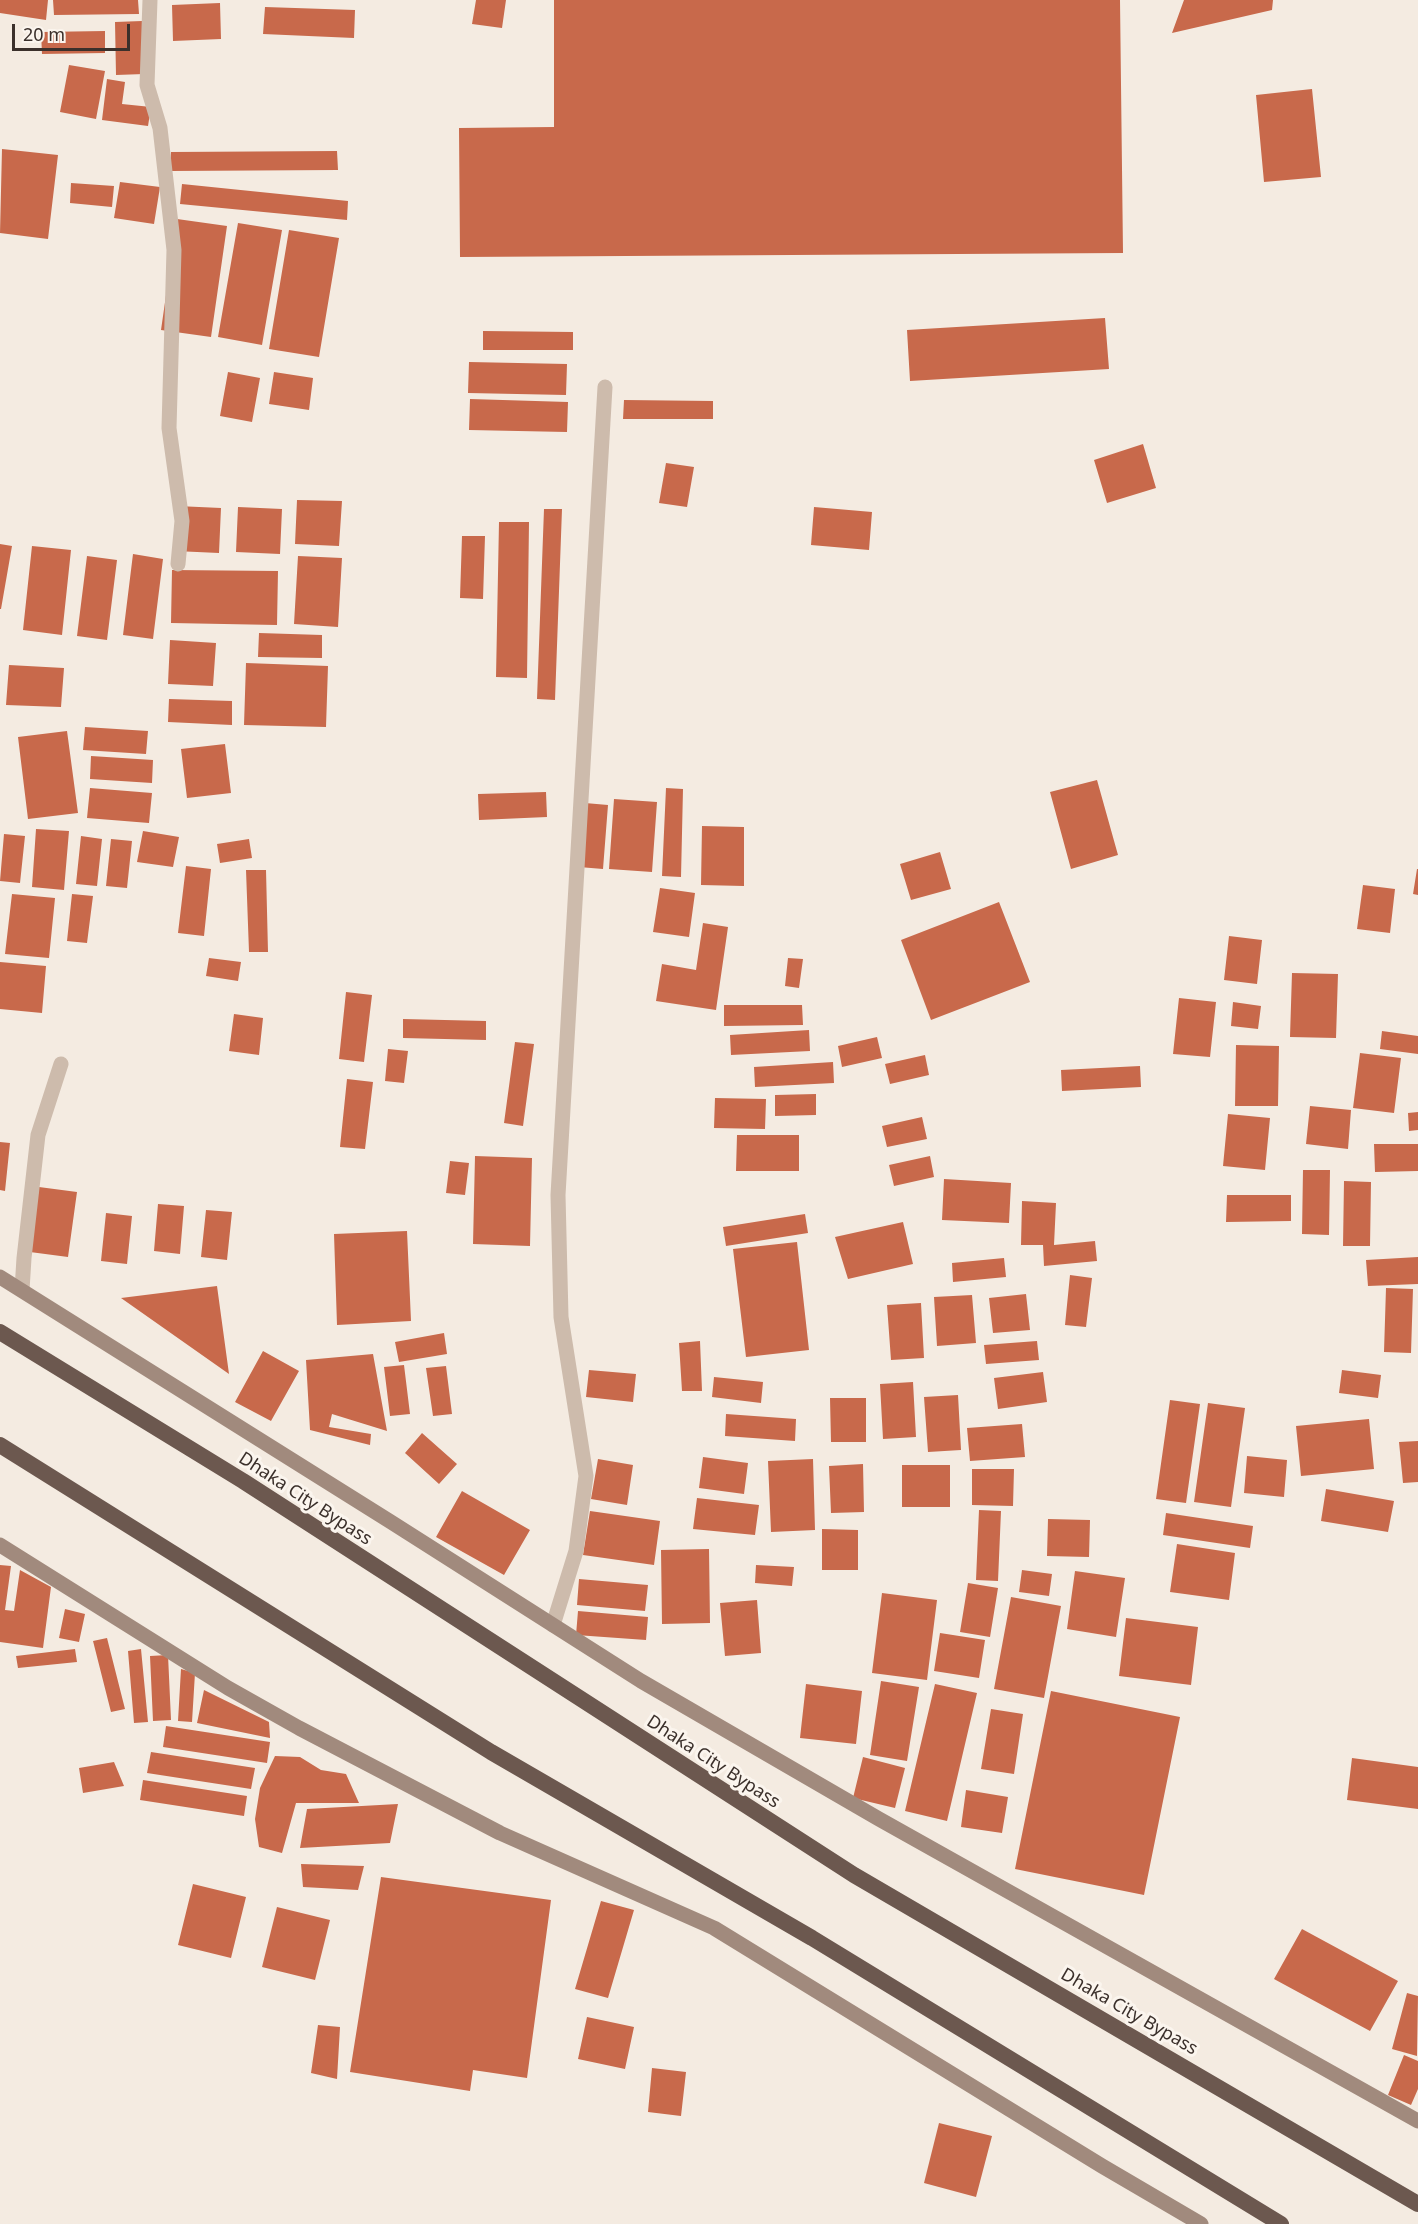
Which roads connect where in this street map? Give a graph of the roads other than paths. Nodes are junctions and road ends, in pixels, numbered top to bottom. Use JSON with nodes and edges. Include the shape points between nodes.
{"nodes":[{"id":1,"x":150,"y":0,"type":"edge"},
{"id":2,"x":605,"y":387,"type":"dead end"},
{"id":3,"x":178,"y":564,"type":"dead end"},
{"id":4,"x":61,"y":1064,"type":"dead end"},
{"id":5,"x":0,"y":1277,"type":"edge"},
{"id":6,"x":22,"y":1290,"type":"junction"},
{"id":7,"x":0,"y":1332,"type":"edge"},
{"id":8,"x":0,"y":1445,"type":"edge"},
{"id":9,"x":0,"y":1545,"type":"edge"},
{"id":10,"x":553,"y":1625,"type":"junction"},
{"id":11,"x":1418,"y":2121,"type":"edge"},
{"id":12,"x":1418,"y":2204,"type":"edge"},
{"id":13,"x":1202,"y":2224,"type":"edge"},
{"id":14,"x":1281,"y":2224,"type":"edge"}],
"edges":[{"from":1,"to":3,"type":"street","via":[[147,85],[160,128],[174,250],[169,428],[182,521]]},
{"from":2,"to":10,"type":"street","via":[[558,1195],[561,1317],[586,1476],[576,1551]]},
{"from":4,"to":6,"type":"street","via":[[38,1136]]},
{"from":5,"to":6,"type":"main road"},
{"from":6,"to":10,"type":"main road"},
{"from":7,"to":12,"type":"highway","name":"Dhaka City Bypass","via":[[243,1481],[854,1875]]},
{"from":8,"to":14,"type":"highway","via":[[491,1752],[812,1938]]},
{"from":9,"to":13,"type":"main road","via":[[228,1688],[300,1728],[500,1833],[714,1928]]},
{"from":10,"to":11,"type":"main road","via":[[641,1681],[848,1801]]}]}
